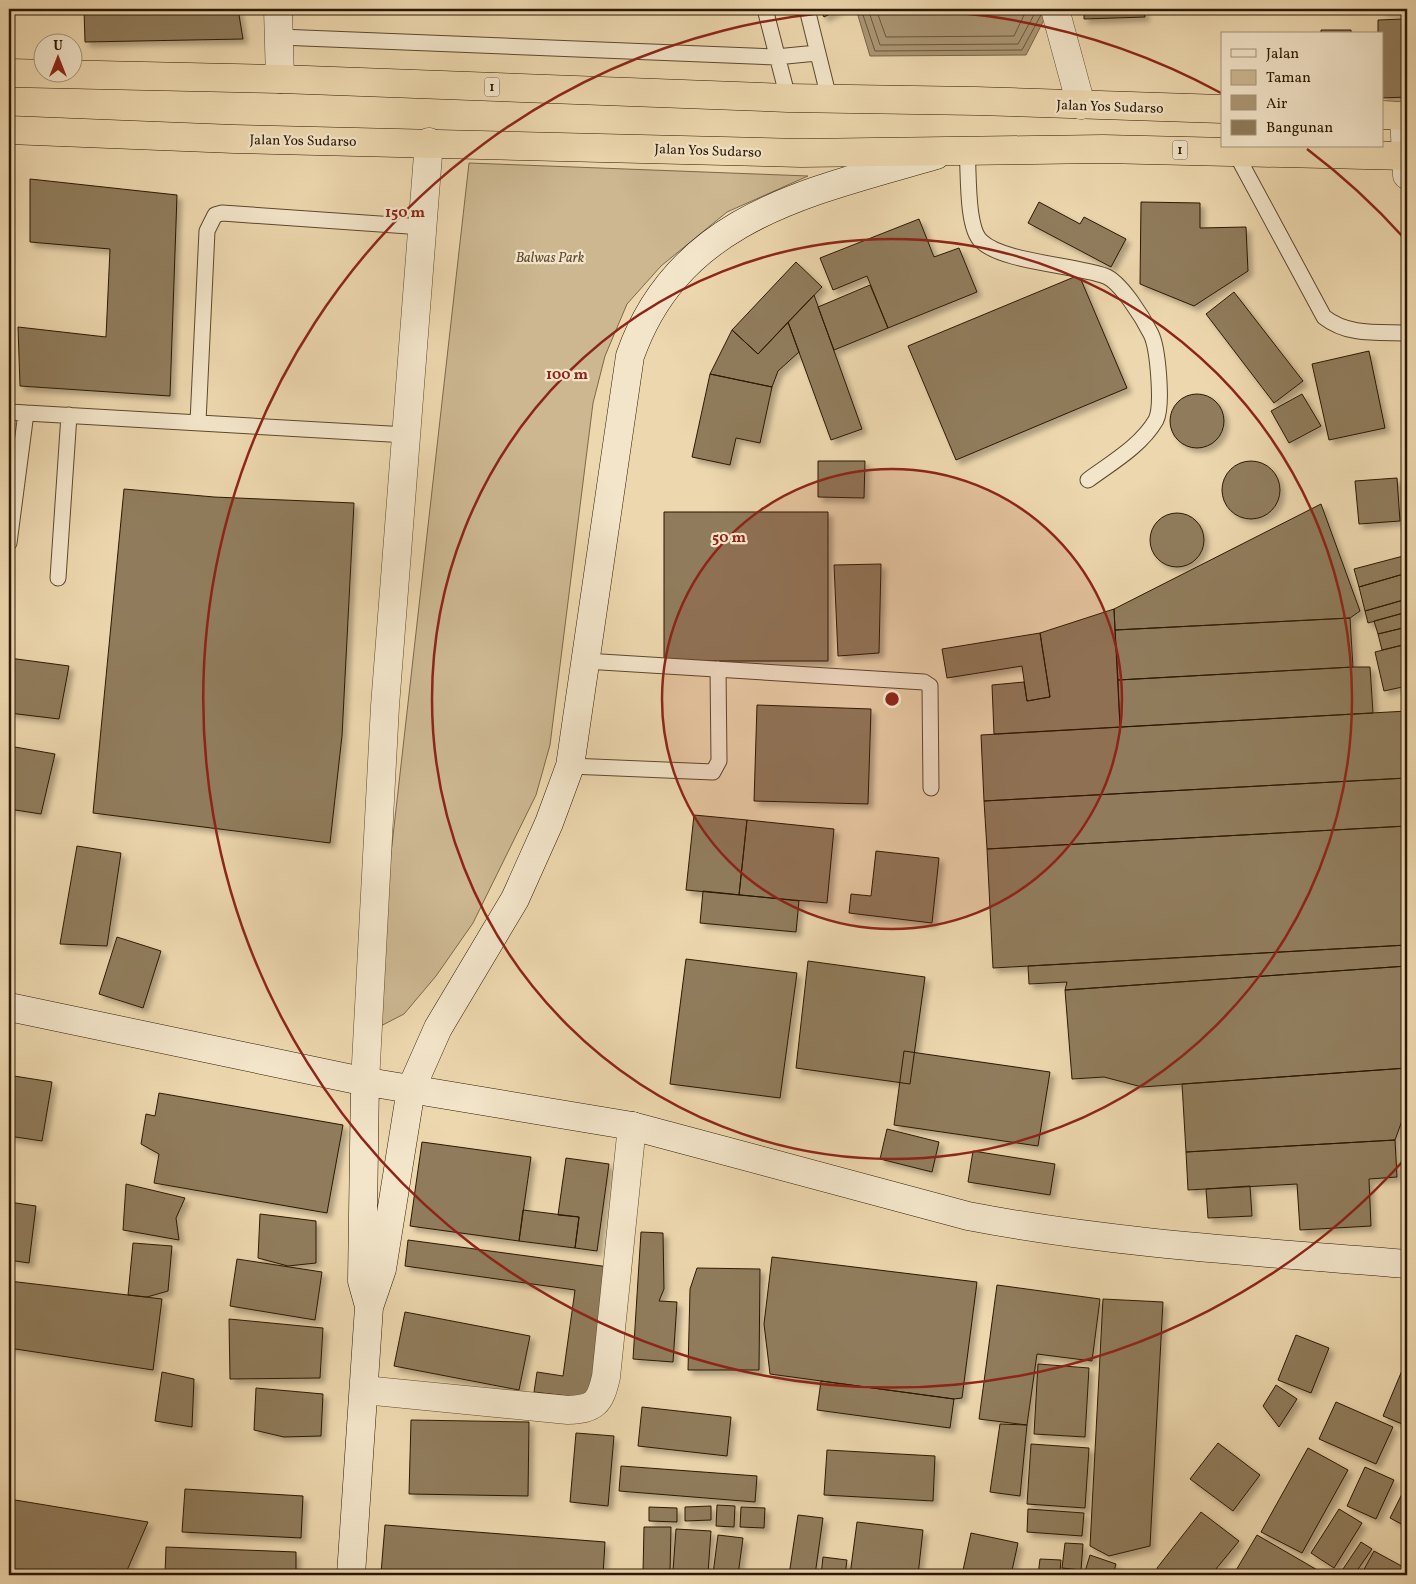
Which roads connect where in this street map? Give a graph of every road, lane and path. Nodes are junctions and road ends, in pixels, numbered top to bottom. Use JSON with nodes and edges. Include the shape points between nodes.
{"nodes":[{"id":1,"x":278,"y":9,"type":"edge"},
{"id":2,"x":765,"y":9,"type":"edge"},
{"id":3,"x":807,"y":9,"type":"edge"},
{"id":4,"x":1055,"y":9,"type":"edge"},
{"id":5,"x":278,"y":37,"type":"junction"},
{"id":6,"x":817,"y":54,"type":"junction"},
{"id":7,"x":776,"y":56,"type":"junction"},
{"id":8,"x":9,"y":73,"type":"edge"},
{"id":9,"x":280,"y":79,"type":"junction"},
{"id":10,"x":788,"y":98,"type":"junction"},
{"id":11,"x":829,"y":98,"type":"junction"},
{"id":12,"x":1081,"y":105,"type":"junction"},
{"id":13,"x":1221,"y":110,"type":"edge"},
{"id":14,"x":1398,"y":115,"type":"edge"},
{"id":15,"x":9,"y":130,"type":"edge"},
{"id":16,"x":429,"y":142,"type":"junction"},
{"id":17,"x":960,"y":149,"type":"junction"},
{"id":18,"x":1235,"y":152,"type":"junction"},
{"id":19,"x":1407,"y":162,"type":"edge"},
{"id":20,"x":423,"y":227,"type":"junction"},
{"id":21,"x":1407,"y":333,"type":"edge"},
{"id":22,"x":9,"y":412,"type":"edge"},
{"id":23,"x":26,"y":413,"type":"junction"},
{"id":24,"x":69,"y":415,"type":"junction"},
{"id":25,"x":198,"y":422,"type":"junction"},
{"id":26,"x":407,"y":435,"type":"junction"},
{"id":27,"x":1088,"y":480,"type":"dead end"},
{"id":28,"x":9,"y":543,"type":"edge"},
{"id":29,"x":58,"y":578,"type":"dead end"},
{"id":30,"x":585,"y":661,"type":"junction"},
{"id":31,"x":718,"y":670,"type":"junction"},
{"id":32,"x":570,"y":766,"type":"junction"},
{"id":33,"x":931,"y":788,"type":"dead end"},
{"id":34,"x":9,"y":1008,"type":"edge"},
{"id":35,"x":365,"y":1082,"type":"junction"},
{"id":36,"x":411,"y":1089,"type":"junction"},
{"id":37,"x":632,"y":1126,"type":"junction"},
{"id":38,"x":1407,"y":1264,"type":"edge"},
{"id":39,"x":370,"y":1307,"type":"junction"},
{"id":40,"x":364,"y":1390,"type":"junction"},
{"id":41,"x":350,"y":1575,"type":"edge"}],
"edges":[{"from":1,"to":5,"type":"street"},
{"from":2,"to":7,"type":"lane"},
{"from":3,"to":6,"type":"lane"},
{"from":4,"to":12,"type":"street"},
{"from":5,"to":7,"type":"lane"},
{"from":5,"to":9,"type":"street"},
{"from":6,"to":7,"type":"lane"},
{"from":6,"to":11,"type":"lane"},
{"from":7,"to":10,"type":"lane"},
{"from":8,"to":9,"type":"highway","name":"Jalan Yos Sudarso","number":"1"},
{"from":9,"to":10,"type":"highway","name":"Jalan Yos Sudarso","number":"1"},
{"from":10,"to":11,"type":"highway","name":"Jalan Yos Sudarso","number":"1"},
{"from":11,"to":12,"type":"highway","name":"Jalan Yos Sudarso","number":"1"},
{"from":12,"to":13,"type":"highway","name":"Jalan Yos Sudarso","number":"1"},
{"from":14,"to":19,"type":"street"},
{"from":15,"to":16,"type":"highway","name":"Jalan Yos Sudarso","number":"1","via":[[234,139]]},
{"from":16,"to":17,"type":"highway","name":"Jalan Yos Sudarso","number":"1","via":[[801,153]]},
{"from":16,"to":20,"type":"street"},
{"from":17,"to":18,"type":"highway","name":"Jalan Yos Sudarso","number":"1","via":[[1103,148]]},
{"from":17,"to":27,"type":"lane","via":[[972,225],[981,241],[998,252],[1106,276],[1123,290],[1152,336],[1160,392],[1156,419],[1138,442]]},
{"from":17,"to":30,"type":"street","via":[[854,179],[760,212],[722,235],[681,270],[667,287],[649,312],[630,356]]},
{"from":18,"to":19,"type":"highway","name":"Jalan Yos Sudarso","number":"1"},
{"from":18,"to":21,"type":"lane","via":[[1324,317],[1348,330]]},
{"from":20,"to":25,"type":"lane","via":[[222,212],[215,215],[207,231]]},
{"from":20,"to":26,"type":"street"},
{"from":22,"to":23,"type":"lane"},
{"from":23,"to":24,"type":"lane"},
{"from":23,"to":28,"type":"lane"},
{"from":24,"to":25,"type":"lane"},
{"from":24,"to":29,"type":"lane"},
{"from":25,"to":26,"type":"lane"},
{"from":26,"to":35,"type":"street","via":[[385,706]]},
{"from":30,"to":31,"type":"lane"},
{"from":30,"to":32,"type":"street"},
{"from":31,"to":32,"type":"lane","via":[[720,762],[713,772]]},
{"from":31,"to":33,"type":"lane","via":[[924,682],[930,686]]},
{"from":32,"to":36,"type":"street","via":[[549,824],[515,899],[438,1028]]},
{"from":34,"to":35,"type":"street"},
{"from":35,"to":36,"type":"street"},
{"from":35,"to":39,"type":"street","via":[[362,1281]]},
{"from":36,"to":37,"type":"street"},
{"from":36,"to":39,"type":"street","via":[[382,1269]]},
{"from":37,"to":38,"type":"street","via":[[1008,1224],[1150,1243]]},
{"from":37,"to":40,"type":"street","via":[[606,1377],[603,1392],[596,1403],[585,1410],[568,1410]]},
{"from":39,"to":40,"type":"street"},
{"from":40,"to":41,"type":"street"}]}
